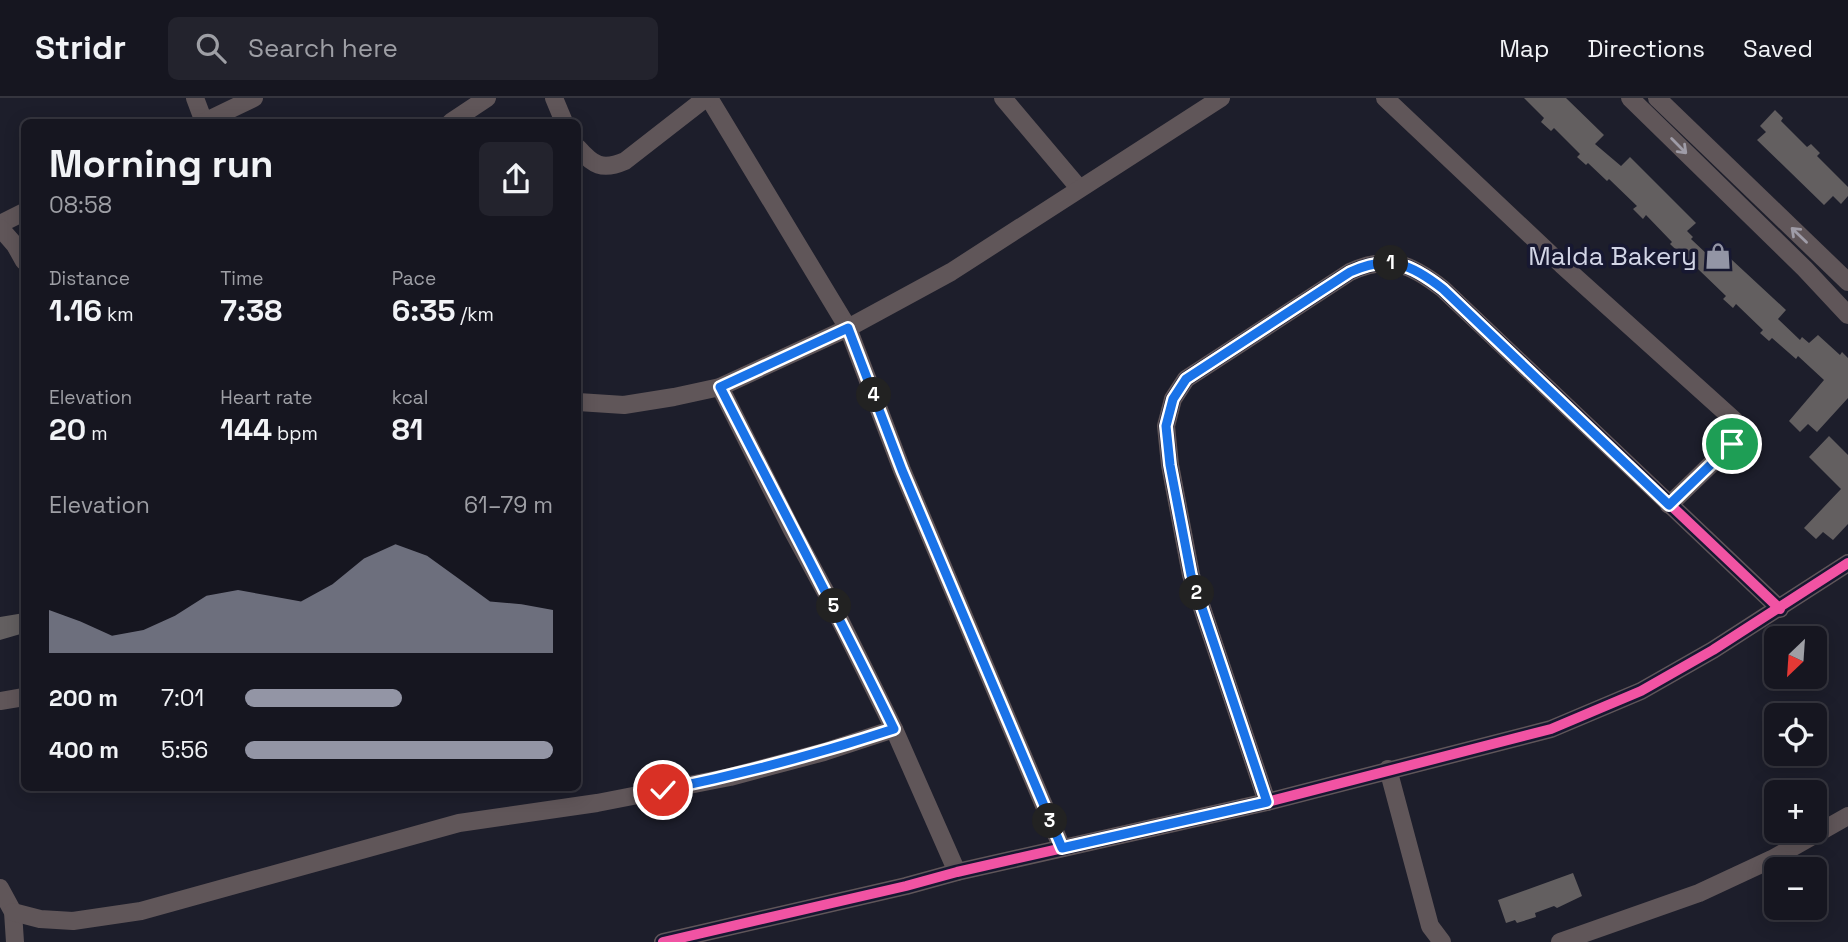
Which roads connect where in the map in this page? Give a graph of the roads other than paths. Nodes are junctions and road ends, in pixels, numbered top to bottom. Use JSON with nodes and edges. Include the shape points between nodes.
{"nodes":[{"id":1,"x":195,"y":98,"type":"edge"},
{"id":2,"x":254,"y":98,"type":"edge"},
{"id":3,"x":487,"y":98,"type":"edge"},
{"id":4,"x":554,"y":98,"type":"edge"},
{"id":5,"x":707,"y":98,"type":"edge"},
{"id":6,"x":1003,"y":98,"type":"edge"},
{"id":7,"x":1221,"y":98,"type":"edge"},
{"id":8,"x":1385,"y":98,"type":"edge"},
{"id":9,"x":1630,"y":98,"type":"edge"},
{"id":10,"x":1657,"y":98,"type":"edge"},
{"id":11,"x":203,"y":119,"type":"edge"},
{"id":12,"x":210,"y":119,"type":"edge"},
{"id":13,"x":456,"y":119,"type":"edge"},
{"id":14,"x":563,"y":119,"type":"edge"},
{"id":15,"x":581,"y":151,"type":"edge"},
{"id":16,"x":1079,"y":188,"type":"junction"},
{"id":17,"x":21,"y":214,"type":"edge"},
{"id":18,"x":0,"y":226,"type":"edge"},
{"id":19,"x":21,"y":256,"type":"edge"},
{"id":20,"x":1848,"y":282,"type":"edge"},
{"id":21,"x":1848,"y":315,"type":"edge"},
{"id":22,"x":848,"y":328,"type":"junction"},
{"id":23,"x":720,"y":387,"type":"junction"},
{"id":24,"x":581,"y":402,"type":"edge"},
{"id":25,"x":1669,"y":505,"type":"junction"},
{"id":26,"x":1848,"y":563,"type":"edge"},
{"id":27,"x":1780,"y":609,"type":"junction"},
{"id":28,"x":21,"y":698,"type":"edge"},
{"id":29,"x":0,"y":701,"type":"edge"},
{"id":30,"x":894,"y":729,"type":"junction"},
{"id":31,"x":1388,"y":769,"type":"junction"},
{"id":32,"x":1267,"y":802,"type":"junction"},
{"id":33,"x":1848,"y":816,"type":"edge"},
{"id":34,"x":1062,"y":848,"type":"junction"},
{"id":35,"x":957,"y":872,"type":"junction"},
{"id":36,"x":0,"y":888,"type":"edge"},
{"id":37,"x":13,"y":912,"type":"junction"},
{"id":38,"x":1429,"y":934,"type":"edge"},
{"id":39,"x":15,"y":942,"type":"edge"},
{"id":40,"x":663,"y":942,"type":"edge"},
{"id":41,"x":1442,"y":942,"type":"edge"},
{"id":42,"x":1560,"y":942,"type":"edge"}],
"edges":[{"from":1,"to":11,"type":"street"},
{"from":2,"to":12,"type":"street"},
{"from":3,"to":13,"type":"street"},
{"from":4,"to":14,"type":"street"},
{"from":5,"to":15,"type":"street","via":[[612,167],[598,165]]},
{"from":5,"to":22,"type":"street"},
{"from":6,"to":16,"type":"street"},
{"from":7,"to":16,"type":"street"},
{"from":8,"to":25,"type":"street","via":[[1734,420],[1739,428],[1732,444]]},
{"from":9,"to":21,"type":"street","one_way":true},
{"from":20,"to":10,"type":"street","one_way":true},
{"from":16,"to":22,"type":"street","via":[[951,272]]},
{"from":17,"to":18,"type":"street"},
{"from":18,"to":19,"type":"street"},
{"from":22,"to":23,"type":"street"},
{"from":22,"to":34,"type":"street","via":[[902,470]]},
{"from":23,"to":24,"type":"street","via":[[624,405]]},
{"from":23,"to":30,"type":"street"},
{"from":25,"to":27,"type":"street"},
{"from":25,"to":32,"type":"street","via":[[1443,289],[1420,271],[1393,263],[1369,263],[1350,272],[1186,379],[1173,399],[1166,426],[1191,575]]},
{"from":26,"to":27,"type":"street"},
{"from":27,"to":31,"type":"street","via":[[1641,691],[1550,729]]},
{"from":28,"to":29,"type":"street"},
{"from":30,"to":35,"type":"street"},
{"from":30,"to":37,"type":"street","via":[[730,776],[597,803],[459,823],[117,915],[72,921]]},
{"from":31,"to":32,"type":"street"},
{"from":31,"to":38,"type":"street"},
{"from":32,"to":34,"type":"street"},
{"from":33,"to":42,"type":"street","via":[[1699,893]]},
{"from":34,"to":35,"type":"street"},
{"from":35,"to":40,"type":"street"},
{"from":36,"to":37,"type":"street"},
{"from":37,"to":39,"type":"street"},
{"from":38,"to":41,"type":"street"}]}
